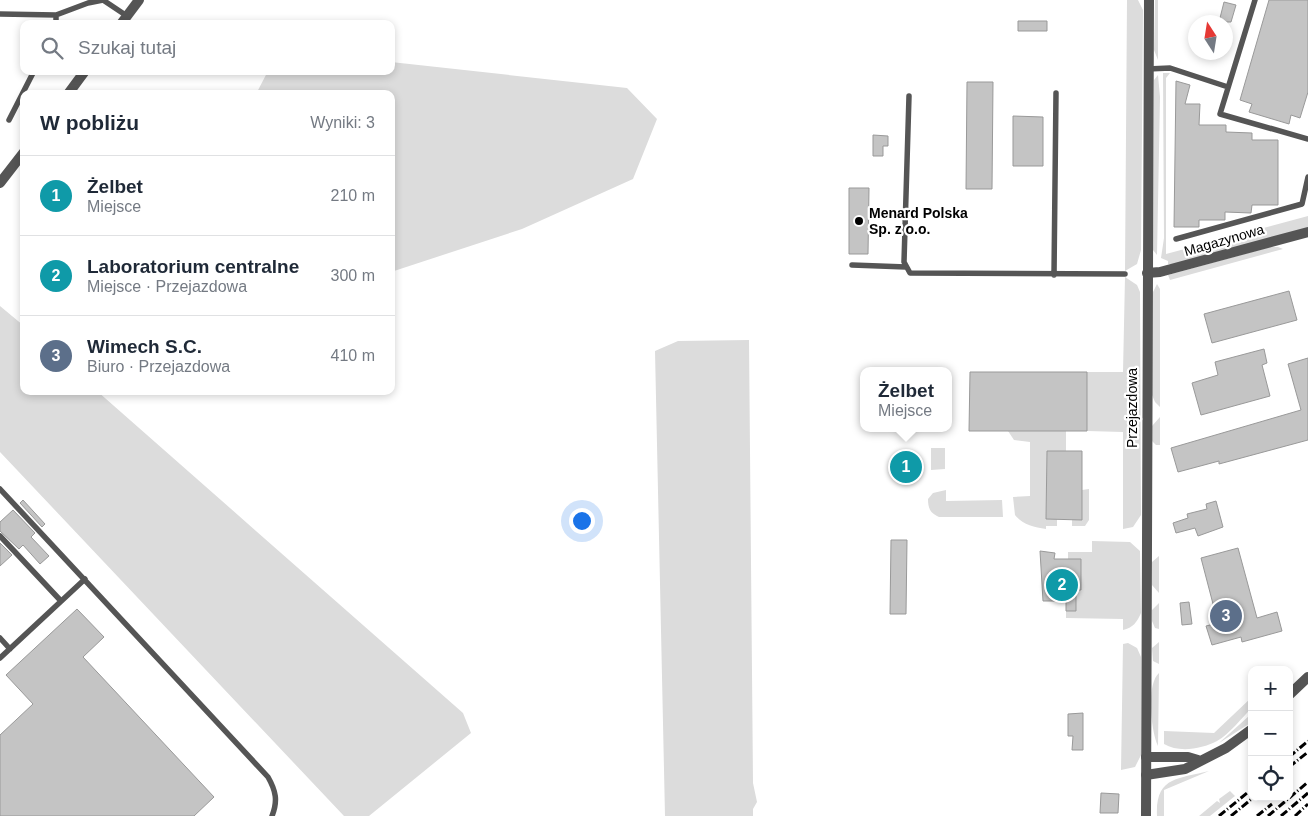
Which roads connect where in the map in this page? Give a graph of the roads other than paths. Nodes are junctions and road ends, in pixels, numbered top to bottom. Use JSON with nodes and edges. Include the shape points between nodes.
{"nodes":[{"id":1,"x":140,"y":0,"type":"edge"},
{"id":2,"x":1149,"y":0,"type":"edge"},
{"id":3,"x":1255,"y":0,"type":"edge"},
{"id":4,"x":0,"y":14,"type":"edge"},
{"id":5,"x":56,"y":15,"type":"junction"},
{"id":6,"x":56,"y":20,"type":"edge"},
{"id":7,"x":124,"y":20,"type":"edge"},
{"id":8,"x":1148,"y":69,"type":"junction"},
{"id":9,"x":32,"y":75,"type":"edge"},
{"id":10,"x":82,"y":75,"type":"edge"},
{"id":11,"x":1228,"y":87,"type":"junction"},
{"id":12,"x":24,"y":90,"type":"edge"},
{"id":13,"x":71,"y":90,"type":"edge"},
{"id":14,"x":1056,"y":93,"type":"dead end"},
{"id":15,"x":909,"y":96,"type":"dead end"},
{"id":16,"x":20,"y":98,"type":"edge"},
{"id":17,"x":9,"y":120,"type":"dead end"},
{"id":18,"x":1308,"y":139,"type":"edge"},
{"id":19,"x":20,"y":157,"type":"edge"},
{"id":20,"x":1308,"y":177,"type":"edge"},
{"id":21,"x":0,"y":183,"type":"edge"},
{"id":22,"x":1308,"y":232,"type":"edge"},
{"id":23,"x":1176,"y":239,"type":"dead end"},
{"id":24,"x":852,"y":266,"type":"dead end"},
{"id":25,"x":906,"y":267,"type":"junction"},
{"id":26,"x":1147,"y":273,"type":"junction"},
{"id":27,"x":1125,"y":274,"type":"dead end"},
{"id":28,"x":1054,"y":275,"type":"junction"},
{"id":29,"x":0,"y":489,"type":"edge"},
{"id":30,"x":0,"y":536,"type":"edge"},
{"id":31,"x":84,"y":579,"type":"junction"},
{"id":32,"x":62,"y":600,"type":"junction"},
{"id":33,"x":0,"y":638,"type":"edge"},
{"id":34,"x":10,"y":649,"type":"junction"},
{"id":35,"x":0,"y":658,"type":"edge"},
{"id":36,"x":1308,"y":677,"type":"edge"},
{"id":37,"x":1293,"y":690,"type":"edge"},
{"id":38,"x":1248,"y":732,"type":"edge"},
{"id":39,"x":1146,"y":757,"type":"junction"},
{"id":40,"x":1198,"y":760,"type":"junction"},
{"id":41,"x":1146,"y":774,"type":"junction"},
{"id":42,"x":272,"y":816,"type":"edge"},
{"id":43,"x":1146,"y":816,"type":"edge"}],
"edges":[{"from":1,"to":7,"type":"street"},
{"from":2,"to":8,"type":"street","name":"Przejazdowa"},
{"from":3,"to":11,"type":"lane"},
{"from":4,"to":5,"type":"lane"},
{"from":5,"to":6,"type":"lane"},
{"from":5,"to":7,"type":"lane","via":[[103,0]]},
{"from":8,"to":11,"type":"lane","via":[[1170,68]]},
{"from":8,"to":26,"type":"street","name":"Przejazdowa"},
{"from":9,"to":12,"type":"lane"},
{"from":10,"to":13,"type":"street"},
{"from":11,"to":18,"type":"lane","via":[[1220,114]]},
{"from":14,"to":28,"type":"lane"},
{"from":15,"to":25,"type":"lane","via":[[904,233]]},
{"from":16,"to":17,"type":"lane"},
{"from":19,"to":21,"type":"street"},
{"from":20,"to":23,"type":"lane","via":[[1302,204]]},
{"from":22,"to":26,"type":"street","name":"Magazynowa"},
{"from":24,"to":25,"type":"lane"},
{"from":25,"to":28,"type":"lane","via":[[910,272]]},
{"from":26,"to":39,"type":"street","name":"Przejazdowa"},
{"from":27,"to":28,"type":"lane"},
{"from":29,"to":31,"type":"lane"},
{"from":30,"to":32,"type":"lane"},
{"from":31,"to":32,"type":"lane"},
{"from":31,"to":42,"type":"lane","via":[[268,777],[275,789],[277,802]]},
{"from":32,"to":34,"type":"lane"},
{"from":33,"to":34,"type":"lane"},
{"from":34,"to":35,"type":"lane"},
{"from":36,"to":37,"type":"street"},
{"from":38,"to":40,"type":"street","via":[[1226,748]]},
{"from":39,"to":40,"type":"street"},
{"from":39,"to":41,"type":"street","name":"Przejazdowa"},
{"from":40,"to":41,"type":"street","via":[[1184,768]]},
{"from":41,"to":43,"type":"street","name":"Przejazdowa"}]}
